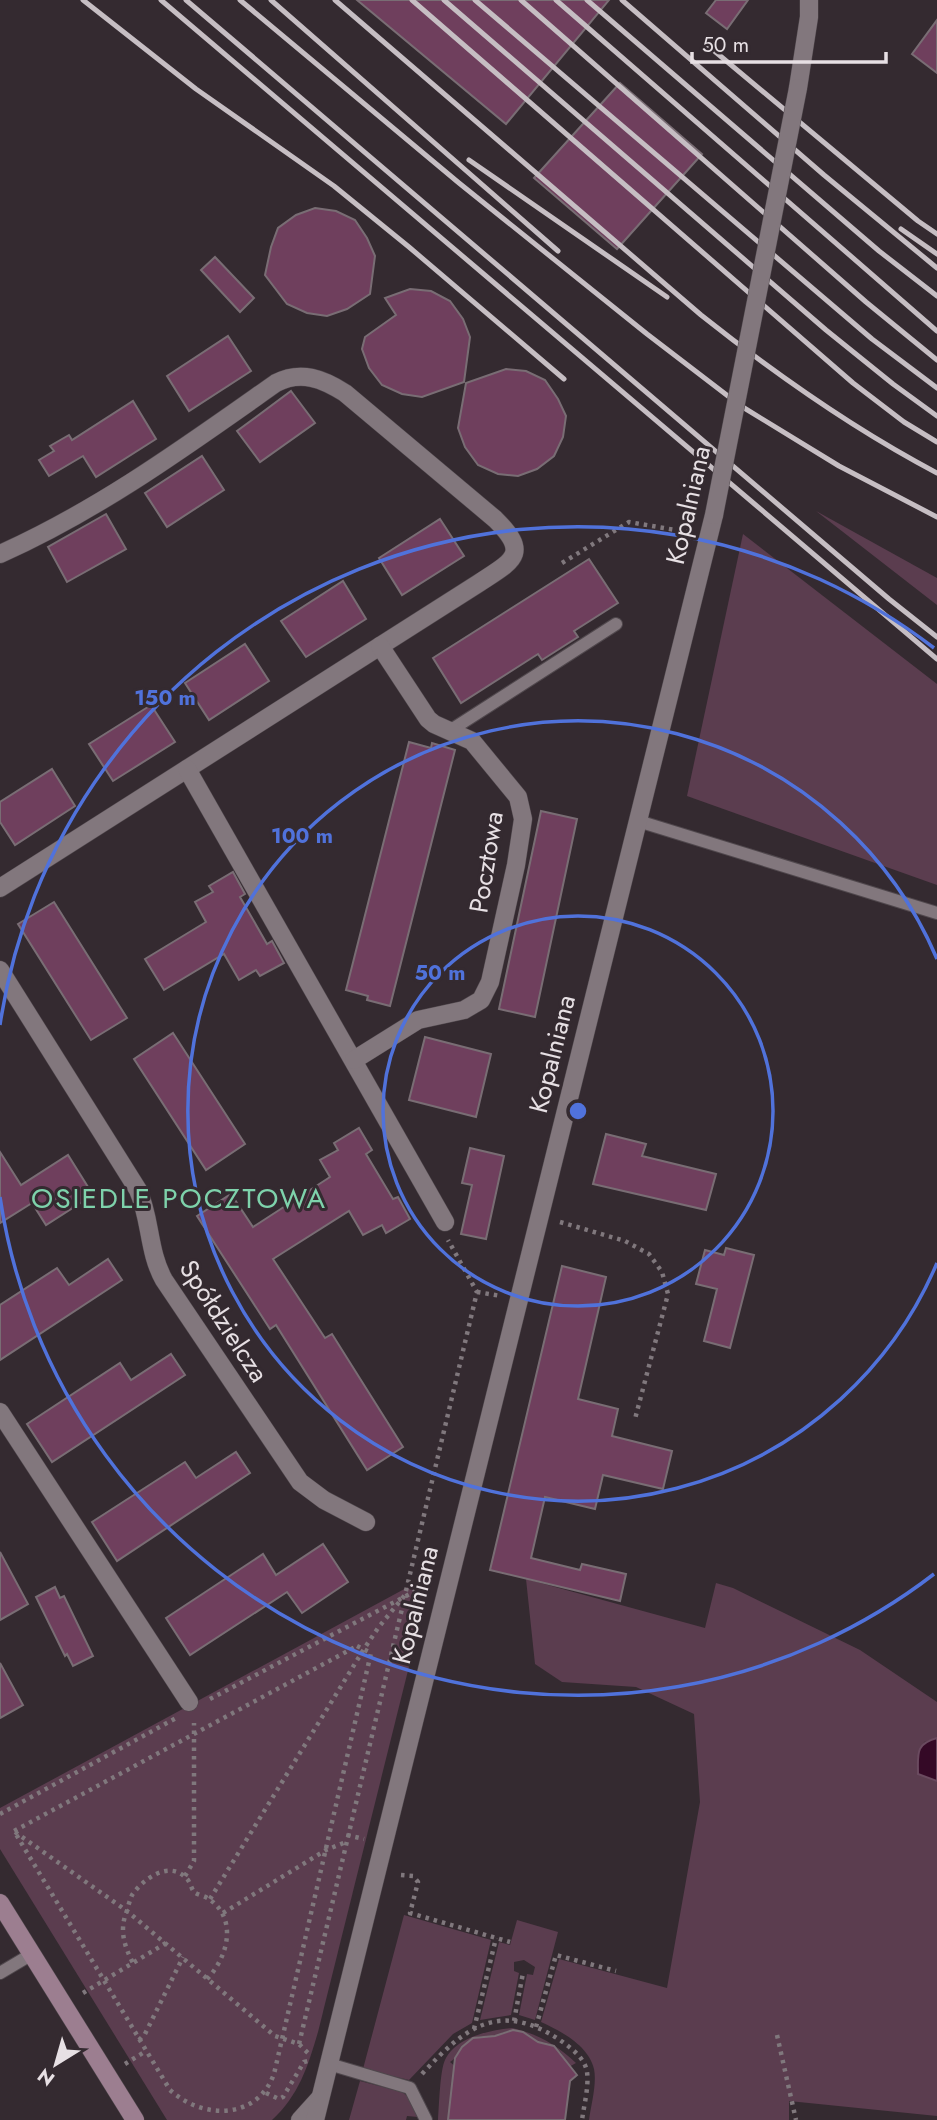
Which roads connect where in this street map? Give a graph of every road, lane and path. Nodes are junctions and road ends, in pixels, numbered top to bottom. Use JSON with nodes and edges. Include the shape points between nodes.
{"nodes":[{"id":1,"x":808,"y":0,"type":"edge"},
{"id":2,"x":709,"y":536,"type":"junction"},
{"id":3,"x":0,"y":554,"type":"edge"},
{"id":4,"x":562,"y":563,"type":"dead end"},
{"id":5,"x":616,"y":624,"type":"dead end"},
{"id":6,"x":380,"y":646,"type":"junction"},
{"id":7,"x":452,"y":730,"type":"junction"},
{"id":8,"x":187,"y":769,"type":"junction"},
{"id":9,"x":638,"y":821,"type":"junction"},
{"id":10,"x":0,"y":888,"type":"edge"},
{"id":11,"x":937,"y":913,"type":"edge"},
{"id":12,"x":0,"y":971,"type":"edge"},
{"id":13,"x":354,"y":1060,"type":"junction"},
{"id":14,"x":539,"y":1216,"type":"junction"},
{"id":15,"x":445,"y":1222,"type":"joint"},
{"id":16,"x":0,"y":1412,"type":"edge"},
{"id":17,"x":635,"y":1419,"type":"dead end"},
{"id":18,"x":366,"y":1522,"type":"dead end"},
{"id":19,"x":435,"y":1581,"type":"dead end"},
{"id":20,"x":405,"y":1595,"type":"junction"},
{"id":21,"x":364,"y":1649,"type":"junction"},
{"id":22,"x":189,"y":1702,"type":"dead end"},
{"id":23,"x":195,"y":1734,"type":"junction"},
{"id":24,"x":13,"y":1831,"type":"junction"},
{"id":25,"x":347,"y":1835,"type":"junction"},
{"id":26,"x":370,"y":1840,"type":"dead end"},
{"id":27,"x":346,"y":1842,"type":"junction"},
{"id":28,"x":326,"y":1850,"type":"junction"},
{"id":29,"x":401,"y":1875,"type":"dead end"},
{"id":30,"x":185,"y":1876,"type":"junction"},
{"id":31,"x":210,"y":1899,"type":"junction"},
{"id":32,"x":0,"y":1903,"type":"edge"},
{"id":33,"x":127,"y":1911,"type":"junction"},
{"id":34,"x":223,"y":1913,"type":"junction"},
{"id":35,"x":496,"y":1938,"type":"junction"},
{"id":36,"x":510,"y":1941,"type":"dead end"},
{"id":37,"x":166,"y":1943,"type":"junction"},
{"id":38,"x":32,"y":1954,"type":"junction"},
{"id":39,"x":183,"y":1956,"type":"junction"},
{"id":40,"x":133,"y":1963,"type":"junction"},
{"id":41,"x":616,"y":1971,"type":"dead end"},
{"id":42,"x":0,"y":1973,"type":"edge"},
{"id":43,"x":523,"y":1973,"type":"dead end"},
{"id":44,"x":207,"y":1979,"type":"junction"},
{"id":45,"x":103,"y":1981,"type":"junction"},
{"id":46,"x":83,"y":1993,"type":"dead end"},
{"id":47,"x":514,"y":2021,"type":"junction"},
{"id":48,"x":536,"y":2027,"type":"junction"},
{"id":49,"x":474,"y":2029,"type":"junction"},
{"id":50,"x":777,"y":2035,"type":"dead end"},
{"id":51,"x":139,"y":2040,"type":"junction"},
{"id":52,"x":282,"y":2040,"type":"junction"},
{"id":53,"x":146,"y":2051,"type":"junction"},
{"id":54,"x":322,"y":2062,"type":"junction"},
{"id":55,"x":125,"y":2064,"type":"dead end"},
{"id":56,"x":410,"y":2088,"type":"junction"},
{"id":57,"x":266,"y":2093,"type":"junction"},
{"id":58,"x":191,"y":2111,"type":"dead end"},
{"id":59,"x":230,"y":2117,"type":"dead end"},
{"id":60,"x":312,"y":2119,"type":"edge"},
{"id":61,"x":135,"y":2120,"type":"edge"},
{"id":62,"x":426,"y":2120,"type":"edge"},
{"id":63,"x":582,"y":2120,"type":"edge"},
{"id":64,"x":796,"y":2120,"type":"edge"}],
"edges":[{"from":1,"to":2,"type":"street","name":"Kopalniana","bridge":true,"via":[[799,88]]},
{"from":2,"to":4,"type":"path","via":[[629,522]]},
{"from":2,"to":9,"type":"street","name":"Kopalniana"},
{"from":3,"to":6,"type":"street","via":[[129,484],[276,383],[305,375],[335,386],[367,411],[513,539],[515,551],[508,564]]},
{"from":5,"to":7,"type":"lane"},
{"from":6,"to":7,"type":"street","name":"Pocztowa","via":[[428,719]]},
{"from":6,"to":8,"type":"street"},
{"from":7,"to":13,"type":"street","name":"Pocztowa","via":[[479,748],[513,790],[522,811],[521,839],[490,982],[485,995],[470,1007],[418,1020]]},
{"from":8,"to":10,"type":"street"},
{"from":8,"to":13,"type":"street"},
{"from":9,"to":11,"type":"lane"},
{"from":9,"to":14,"type":"street","name":"Kopalniana"},
{"from":12,"to":18,"type":"street","name":"Spółdzielcza","via":[[138,1190],[155,1262],[171,1291],[300,1482]]},
{"from":13,"to":15,"type":"street"},
{"from":14,"to":17,"type":"path","via":[[625,1241],[649,1254],[662,1272],[668,1294]]},
{"from":14,"to":54,"type":"street","name":"Kopalniana"},
{"from":15,"to":20,"type":"path","via":[[448,1240],[477,1292]]},
{"from":16,"to":22,"type":"street"},
{"from":19,"to":20,"type":"path"},
{"from":20,"to":21,"type":"path"},
{"from":20,"to":25,"type":"path"},
{"from":21,"to":23,"type":"path","via":[[358,1646]]},
{"from":21,"to":28,"type":"path","via":[[371,1653]]},
{"from":21,"to":31,"type":"path"},
{"from":23,"to":24,"type":"path"},
{"from":23,"to":30,"type":"path","via":[[194,1861]]},
{"from":24,"to":33,"type":"path"},
{"from":24,"to":45,"type":"path"},
{"from":25,"to":26,"type":"path"},
{"from":25,"to":27,"type":"path"},
{"from":27,"to":28,"type":"path"},
{"from":27,"to":52,"type":"path","via":[[299,2044]]},
{"from":28,"to":34,"type":"path"},
{"from":28,"to":52,"type":"path"},
{"from":29,"to":35,"type":"path","via":[[413,1876],[418,1882],[410,1913]]},
{"from":30,"to":31,"type":"path","via":[[194,1892]]},
{"from":30,"to":33,"type":"path","via":[[169,1870],[155,1874],[132,1895]]},
{"from":31,"to":34,"type":"path"},
{"from":32,"to":38,"type":"main road"},
{"from":33,"to":37,"type":"path"},
{"from":33,"to":40,"type":"path","via":[[123,1937]]},
{"from":34,"to":44,"type":"path","via":[[228,1930],[225,1952]]},
{"from":35,"to":36,"type":"path"},
{"from":35,"to":49,"type":"path"},
{"from":37,"to":39,"type":"path"},
{"from":37,"to":40,"type":"path"},
{"from":38,"to":42,"type":"lane"},
{"from":38,"to":61,"type":"main road"},
{"from":39,"to":44,"type":"path"},
{"from":39,"to":51,"type":"path"},
{"from":40,"to":45,"type":"path"},
{"from":41,"to":48,"type":"path","via":[[556,1955]]},
{"from":43,"to":47,"type":"path"},
{"from":44,"to":52,"type":"path"},
{"from":45,"to":46,"type":"path"},
{"from":45,"to":51,"type":"path"},
{"from":47,"to":48,"type":"path"},
{"from":47,"to":49,"type":"path"},
{"from":48,"to":63,"type":"path","via":[[569,2047],[585,2064]]},
{"from":49,"to":56,"type":"path","via":[[452,2043]]},
{"from":50,"to":64,"type":"path"},
{"from":51,"to":53,"type":"path"},
{"from":52,"to":57,"type":"path"},
{"from":53,"to":55,"type":"path"},
{"from":53,"to":58,"type":"path","via":[[170,2090]]},
{"from":54,"to":56,"type":"lane"},
{"from":54,"to":57,"type":"path","via":[[304,2062],[283,2097]]},
{"from":54,"to":60,"type":"street","name":"Kopalniana","via":[[321,2096]]},
{"from":56,"to":62,"type":"lane"},
{"from":57,"to":59,"type":"path","via":[[252,2108]]}]}
